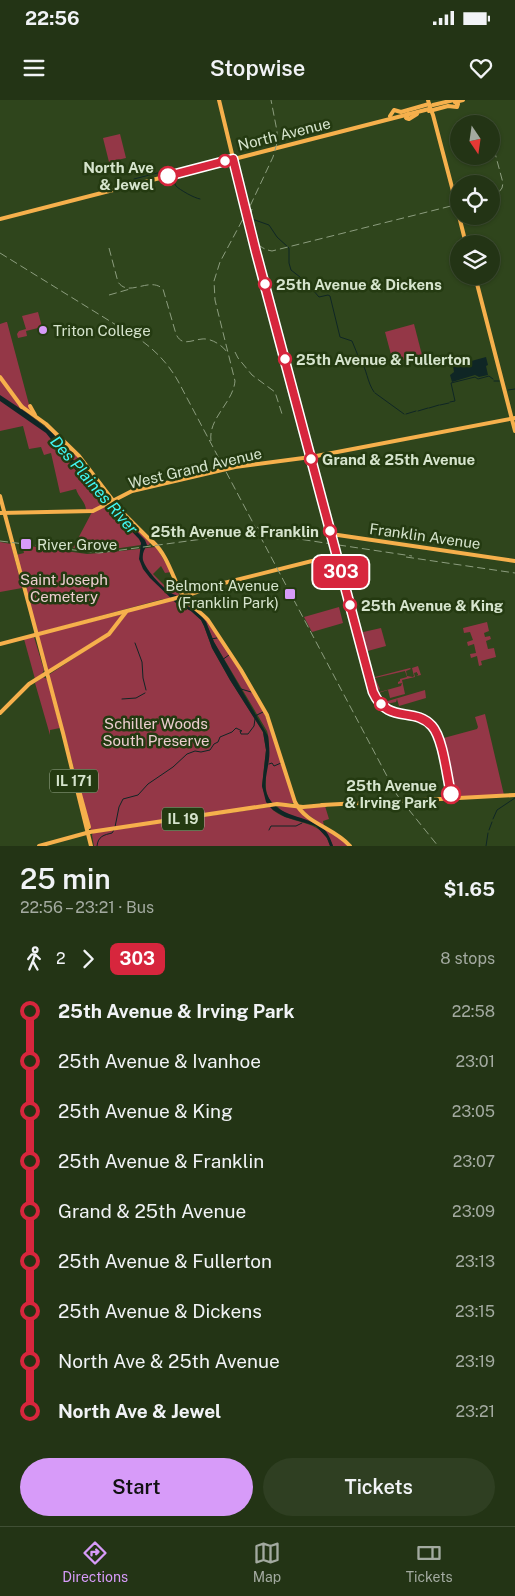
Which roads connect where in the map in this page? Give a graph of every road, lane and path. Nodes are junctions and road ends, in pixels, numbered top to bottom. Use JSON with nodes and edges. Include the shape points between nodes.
{"nodes":[{"id":1,"x":219,"y":100,"type":"edge"},
{"id":2,"x":455,"y":100,"type":"edge"},
{"id":3,"x":431,"y":106,"type":"edge"},
{"id":4,"x":394,"y":114,"type":"junction"},
{"id":5,"x":408,"y":114,"type":"junction"},
{"id":6,"x":416,"y":114,"type":"junction"},
{"id":7,"x":382,"y":121,"type":"junction"},
{"id":8,"x":324,"y":134,"type":"junction"},
{"id":9,"x":233,"y":158,"type":"junction"},
{"id":10,"x":450,"y":180,"type":"edge"},
{"id":11,"x":0,"y":218,"type":"edge"},
{"id":12,"x":478,"y":285,"type":"edge"},
{"id":13,"x":0,"y":377,"type":"edge"},
{"id":14,"x":21,"y":406,"type":"junction"},
{"id":15,"x":30,"y":406,"type":"dead end"},
{"id":16,"x":38,"y":418,"type":"junction"},
{"id":17,"x":513,"y":419,"type":"edge"},
{"id":18,"x":515,"y":424,"type":"edge"},
{"id":19,"x":53,"y":431,"type":"junction"},
{"id":20,"x":515,"y":431,"type":"edge"},
{"id":21,"x":311,"y":457,"type":"junction"},
{"id":22,"x":0,"y":496,"type":"edge"},
{"id":23,"x":111,"y":502,"type":"junction"},
{"id":24,"x":2,"y":513,"type":"edge"},
{"id":25,"x":331,"y":534,"type":"junction"},
{"id":26,"x":515,"y":561,"type":"edge"},
{"id":27,"x":181,"y":597,"type":"junction"},
{"id":28,"x":126,"y":612,"type":"junction"},
{"id":29,"x":36,"y":635,"type":"junction"},
{"id":30,"x":0,"y":644,"type":"edge"},
{"id":31,"x":47,"y":670,"type":"junction"},
{"id":32,"x":42,"y":676,"type":"junction"},
{"id":33,"x":48,"y":680,"type":"junction"},
{"id":34,"x":0,"y":713,"type":"edge"},
{"id":35,"x":515,"y":796,"type":"edge"},
{"id":36,"x":398,"y":801,"type":"dead end"},
{"id":37,"x":403,"y":801,"type":"dead end"},
{"id":38,"x":298,"y":806,"type":"junction"},
{"id":39,"x":89,"y":833,"type":"junction"},
{"id":40,"x":38,"y":846,"type":"edge"},
{"id":41,"x":92,"y":846,"type":"edge"},
{"id":42,"x":350,"y":846,"type":"edge"}],
"edges":[{"from":1,"to":9,"type":"main road"},
{"from":2,"to":3,"type":"main road"},
{"from":2,"to":3,"type":"main road","name":"North Avenue"},
{"from":2,"to":3,"type":"main road","via":[[457,107]]},
{"from":3,"to":4,"type":"main road"},
{"from":3,"to":5,"type":"main road","name":"North Avenue"},
{"from":3,"to":6,"type":"main road"},
{"from":3,"to":10,"type":"main road"},
{"from":4,"to":5,"type":"main road","name":"North Avenue"},
{"from":4,"to":6,"type":"main road","via":[[408,120]]},
{"from":4,"to":7,"type":"main road","name":"North Avenue"},
{"from":4,"to":7,"type":"main road"},
{"from":4,"to":8,"type":"main road","name":"North Avenue"},
{"from":5,"to":6,"type":"main road","via":[[406,118],[409,119]]},
{"from":7,"to":8,"type":"main road","name":"North Avenue"},
{"from":8,"to":9,"type":"main road","name":"North Avenue"},
{"from":9,"to":11,"type":"main road","name":"North Avenue"},
{"from":9,"to":21,"type":"main road","bridge":true},
{"from":12,"to":17,"type":"main road"},
{"from":13,"to":14,"type":"main road"},
{"from":14,"to":16,"type":"main road"},
{"from":14,"to":19,"type":"main road"},
{"from":15,"to":16,"type":"main road"},
{"from":16,"to":19,"type":"main road"},
{"from":17,"to":18,"type":"main road"},
{"from":17,"to":20,"type":"main road"},
{"from":17,"to":21,"type":"main road","name":"West Grand Avenue"},
{"from":19,"to":23,"type":"main road","via":[[79,456]]},
{"from":21,"to":23,"type":"main road","name":"West Grand Avenue","via":[[237,466],[136,490]]},
{"from":21,"to":25,"type":"main road"},
{"from":22,"to":24,"type":"main road"},
{"from":23,"to":24,"type":"main road","name":"West Grand Avenue","via":[[90,511]]},
{"from":23,"to":27,"type":"main road","via":[[160,550]]},
{"from":24,"to":29,"type":"main road"},
{"from":25,"to":26,"type":"main road","name":"Franklin Avenue"},
{"from":25,"to":27,"type":"main road","via":[[336,555]]},
{"from":27,"to":28,"type":"main road"},
{"from":27,"to":38,"type":"main road","via":[[204,615],[267,715]]},
{"from":28,"to":29,"type":"main road"},
{"from":28,"to":31,"type":"main road","via":[[108,635]]},
{"from":29,"to":30,"type":"main road"},
{"from":29,"to":31,"type":"main road"},
{"from":31,"to":32,"type":"main road"},
{"from":31,"to":33,"type":"main road"},
{"from":32,"to":33,"type":"main road"},
{"from":32,"to":34,"type":"main road"},
{"from":33,"to":39,"type":"main road","number":"IL 171"},
{"from":35,"to":37,"type":"main road"},
{"from":36,"to":38,"type":"main road","number":"IL 19"},
{"from":38,"to":39,"type":"main road","number":"IL 19","via":[[277,804]]},
{"from":38,"to":42,"type":"main road"},
{"from":39,"to":40,"type":"main road","number":"IL 19"},
{"from":39,"to":41,"type":"main road","number":"IL 171"}]}
